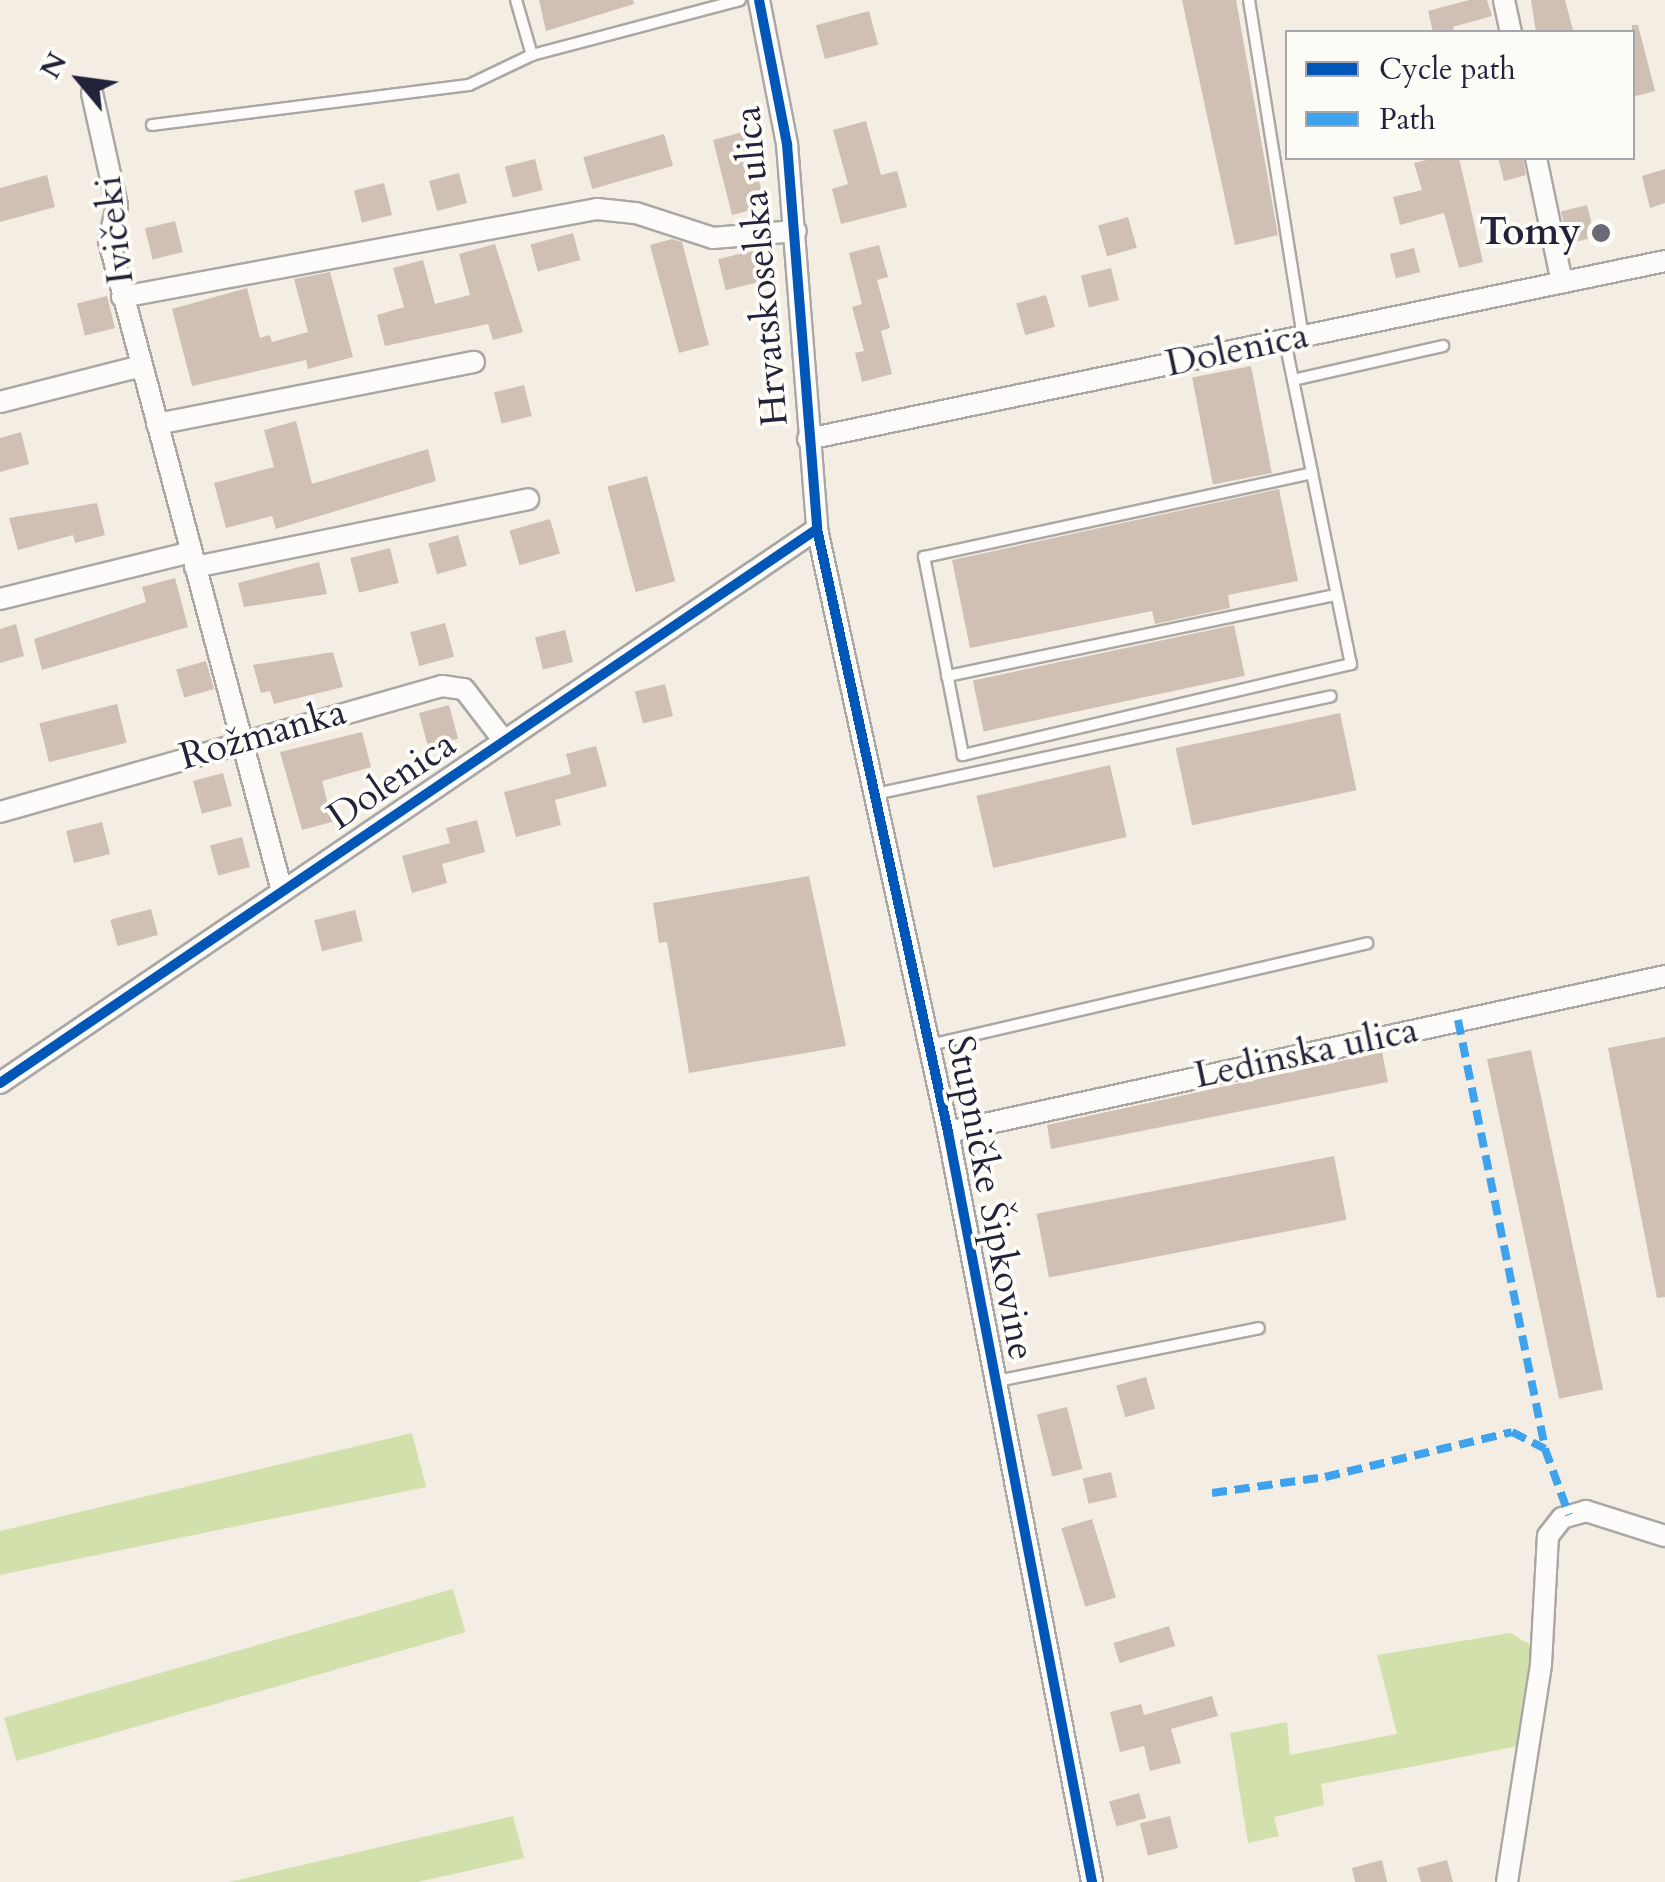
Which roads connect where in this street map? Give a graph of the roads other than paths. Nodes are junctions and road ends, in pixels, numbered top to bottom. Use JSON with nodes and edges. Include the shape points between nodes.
{"nodes":[{"id":1,"x":516,"y":0,"type":"edge"},
{"id":2,"x":740,"y":0,"type":"edge"},
{"id":3,"x":759,"y":0,"type":"edge"},
{"id":4,"x":1249,"y":0,"type":"edge"},
{"id":5,"x":1504,"y":0,"type":"edge"},
{"id":6,"x":1510,"y":30,"type":"edge"},
{"id":7,"x":532,"y":55,"type":"junction"},
{"id":8,"x":92,"y":93,"type":"dead end"},
{"id":9,"x":152,"y":125,"type":"dead end"},
{"id":10,"x":1536,"y":160,"type":"edge"},
{"id":11,"x":796,"y":231,"type":"junction"},
{"id":12,"x":1665,"y":260,"type":"edge"},
{"id":13,"x":1562,"y":282,"type":"junction"},
{"id":14,"x":122,"y":298,"type":"junction"},
{"id":15,"x":1294,"y":338,"type":"junction"},
{"id":16,"x":1443,"y":346,"type":"dead end"},
{"id":17,"x":474,"y":362,"type":"dead end"},
{"id":18,"x":141,"y":366,"type":"junction"},
{"id":19,"x":1292,"y":380,"type":"junction"},
{"id":20,"x":0,"y":402,"type":"edge"},
{"id":21,"x":156,"y":424,"type":"junction"},
{"id":22,"x":808,"y":439,"type":"junction"},
{"id":23,"x":1312,"y":474,"type":"junction"},
{"id":24,"x":528,"y":499,"type":"dead end"},
{"id":25,"x":817,"y":529,"type":"junction"},
{"id":26,"x":193,"y":560,"type":"junction"},
{"id":27,"x":1336,"y":595,"type":"junction"},
{"id":28,"x":0,"y":599,"type":"edge"},
{"id":29,"x":947,"y":676,"type":"junction"},
{"id":30,"x":1330,"y":696,"type":"dead end"},
{"id":31,"x":241,"y":739,"type":"junction"},
{"id":32,"x":504,"y":741,"type":"junction"},
{"id":33,"x":874,"y":794,"type":"junction"},
{"id":34,"x":0,"y":812,"type":"edge"},
{"id":35,"x":282,"y":891,"type":"junction"},
{"id":36,"x":1368,"y":943,"type":"dead end"},
{"id":37,"x":1665,"y":976,"type":"edge"},
{"id":38,"x":929,"y":1045,"type":"junction"},
{"id":39,"x":0,"y":1083,"type":"edge"},
{"id":40,"x":948,"y":1132,"type":"junction"},
{"id":41,"x":1259,"y":1328,"type":"dead end"},
{"id":42,"x":996,"y":1382,"type":"junction"},
{"id":43,"x":1665,"y":1536,"type":"edge"},
{"id":44,"x":1092,"y":1882,"type":"edge"},
{"id":45,"x":1507,"y":1882,"type":"edge"}],
"edges":[{"from":1,"to":7,"type":"lane"},
{"from":2,"to":7,"type":"lane"},
{"from":3,"to":11,"type":"street","name":"Hrvatskoselska ulica","via":[[788,144]]},
{"from":4,"to":15,"type":"lane"},
{"from":5,"to":6,"type":"street"},
{"from":7,"to":9,"type":"lane","via":[[470,84]]},
{"from":8,"to":14,"type":"street","name":"Ivičeki","via":[[117,206],[108,241]]},
{"from":10,"to":13,"type":"street"},
{"from":11,"to":14,"type":"street","name":"Hrvatskoselska ulica","via":[[713,238],[636,213],[597,209]]},
{"from":11,"to":22,"type":"street","name":"Hrvatskoselska ulica"},
{"from":12,"to":13,"type":"street","name":"Dolenica"},
{"from":13,"to":15,"type":"street","name":"Dolenica"},
{"from":14,"to":18,"type":"street","name":"Ivičeki"},
{"from":15,"to":19,"type":"lane"},
{"from":15,"to":22,"type":"street","name":"Dolenica"},
{"from":16,"to":19,"type":"lane"},
{"from":17,"to":21,"type":"street"},
{"from":18,"to":20,"type":"street"},
{"from":18,"to":21,"type":"street","name":"Ivičeki"},
{"from":19,"to":23,"type":"lane"},
{"from":21,"to":26,"type":"street","name":"Ivičeki"},
{"from":22,"to":25,"type":"street","name":"Hrvatskoselska ulica"},
{"from":23,"to":27,"type":"lane"},
{"from":23,"to":29,"type":"lane","via":[[924,557]]},
{"from":24,"to":26,"type":"street"},
{"from":25,"to":32,"type":"street","name":"Dolenica"},
{"from":25,"to":33,"type":"street","name":"Stupničke Šipkovine"},
{"from":26,"to":28,"type":"street"},
{"from":26,"to":31,"type":"street","name":"Ivičeki"},
{"from":27,"to":29,"type":"lane"},
{"from":27,"to":29,"type":"lane","via":[[1351,664],[963,755]]},
{"from":30,"to":33,"type":"lane"},
{"from":31,"to":32,"type":"street","name":"Rožmanka","via":[[442,686],[464,689]]},
{"from":31,"to":34,"type":"street","name":"Rožmanka"},
{"from":31,"to":35,"type":"street","name":"Ivičeki"},
{"from":32,"to":35,"type":"street","name":"Dolenica"},
{"from":33,"to":38,"type":"street","name":"Stupničke Šipkovine"},
{"from":35,"to":39,"type":"street","name":"Dolenica"},
{"from":36,"to":38,"type":"lane"},
{"from":37,"to":40,"type":"street","name":"Ledinska ulica"},
{"from":38,"to":40,"type":"street","name":"Stupničke Šipkovine"},
{"from":40,"to":42,"type":"street","name":"Stupničke Šipkovine"},
{"from":41,"to":42,"type":"lane"},
{"from":42,"to":44,"type":"street","name":"Stupničke Šipkovine"},
{"from":43,"to":45,"type":"street","via":[[1599,1513],[1569,1515],[1553,1528],[1544,1548],[1541,1664]]}]}
